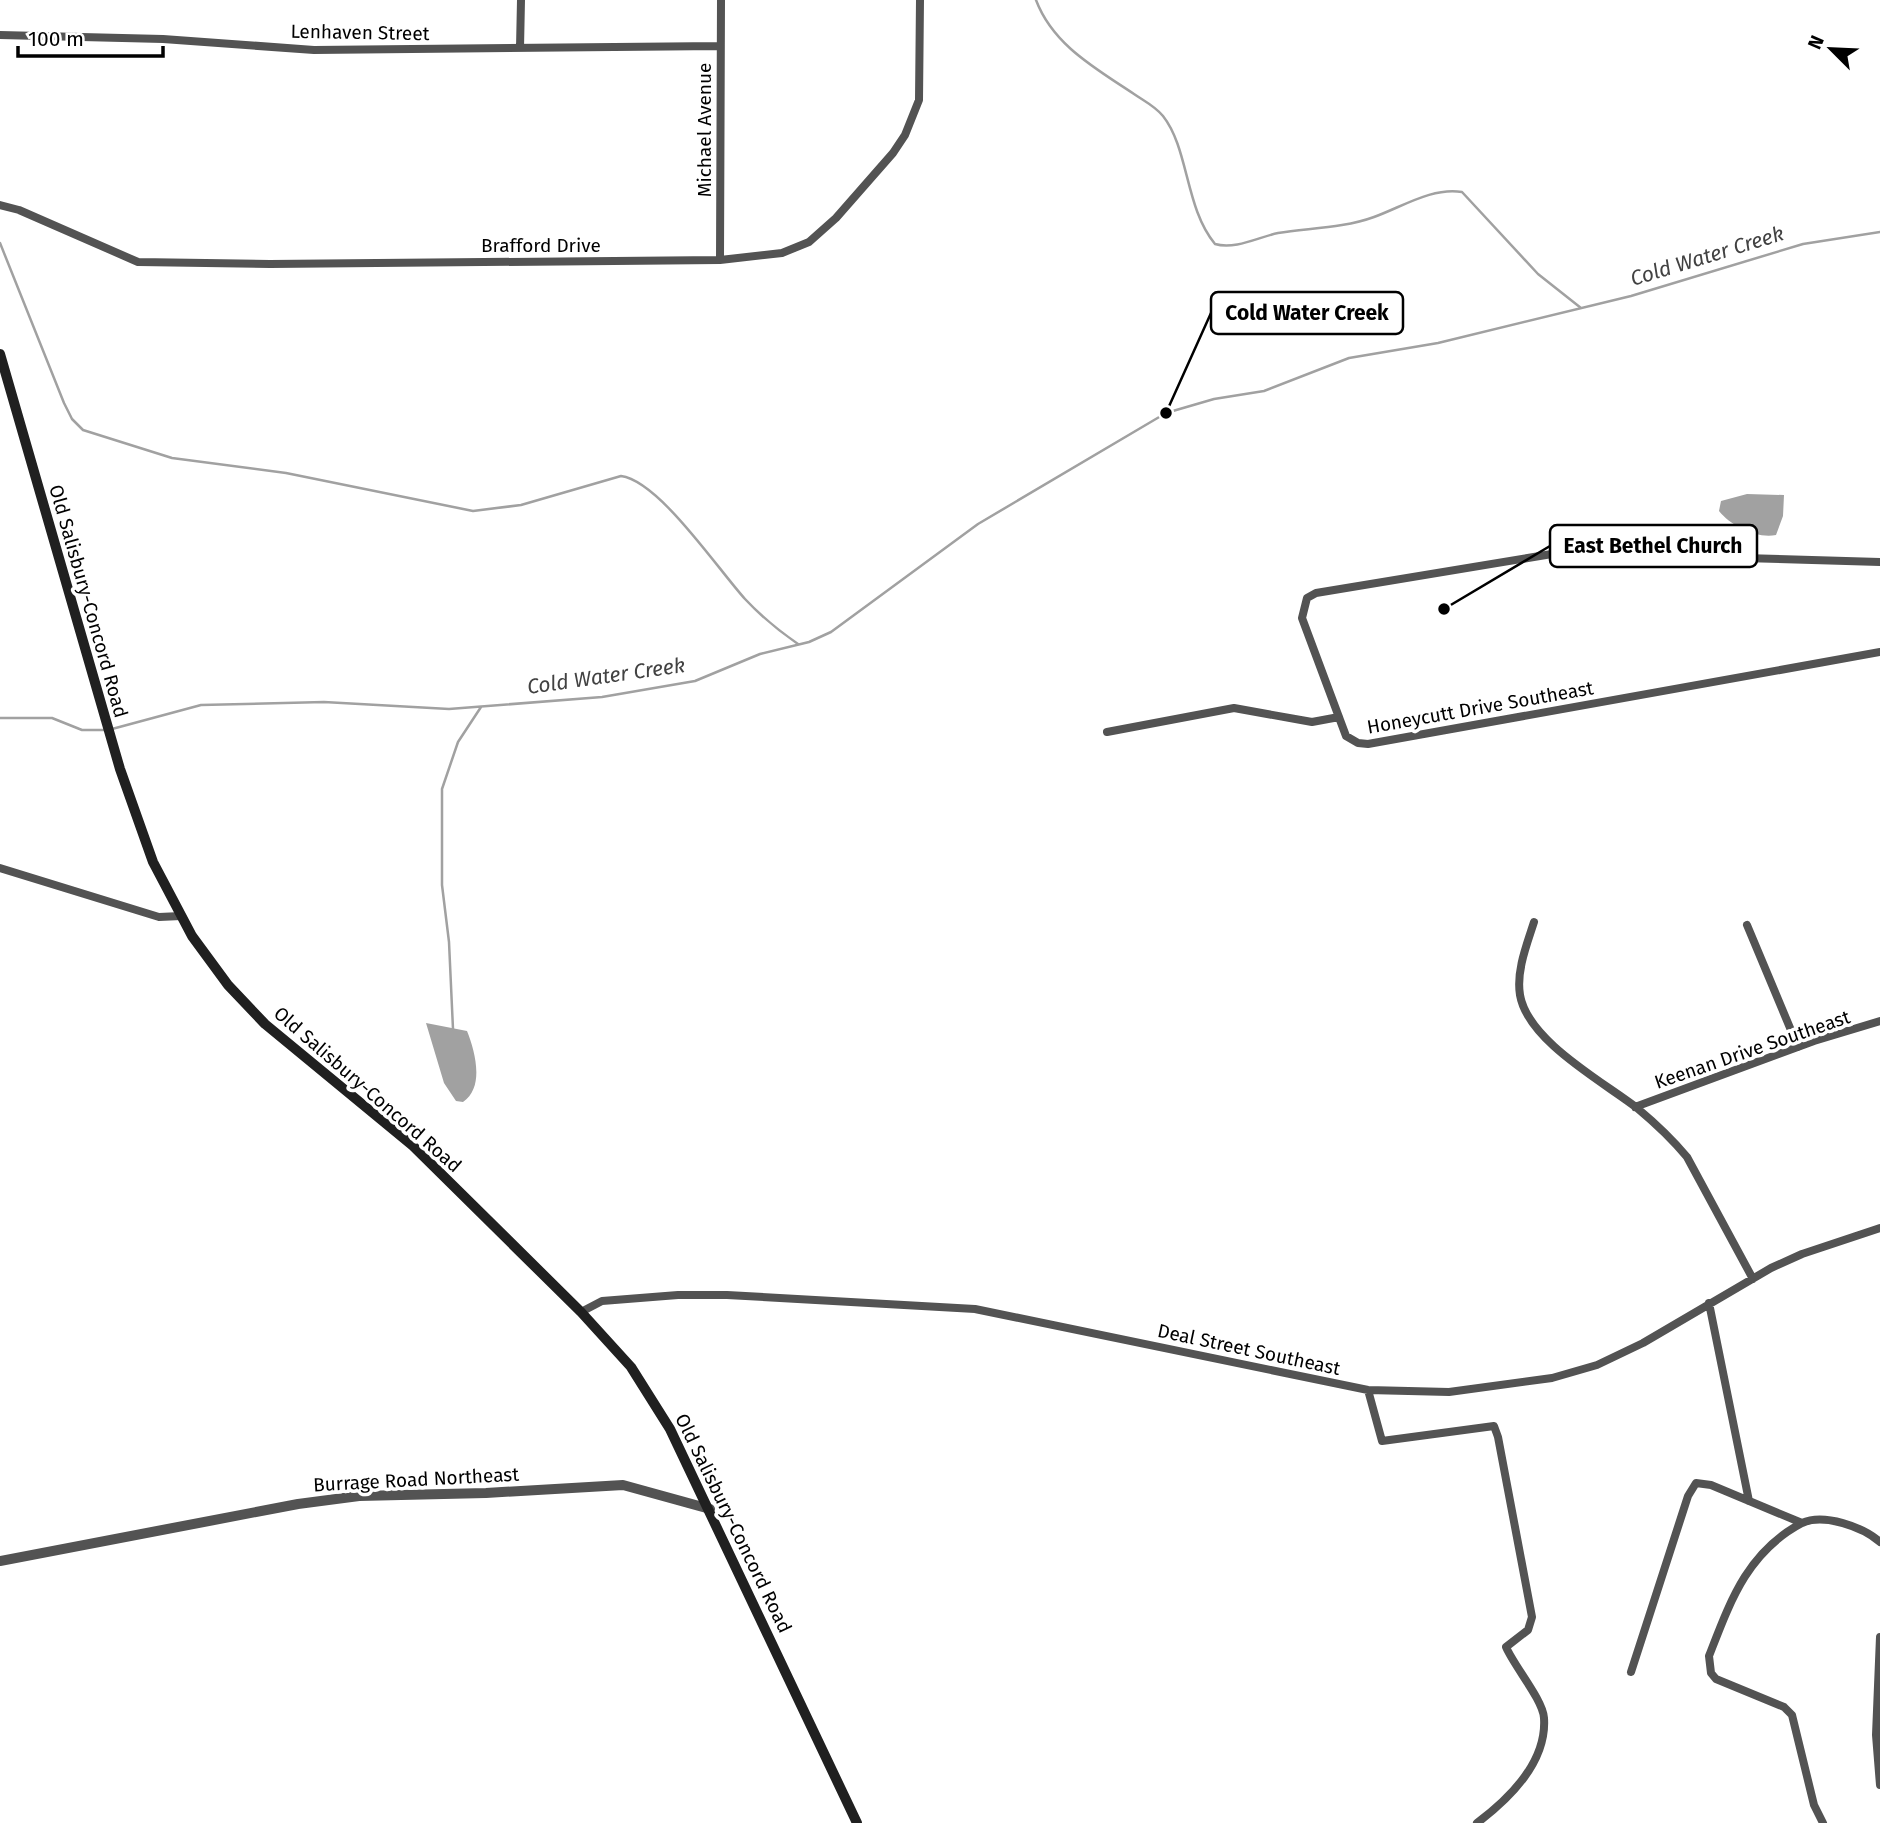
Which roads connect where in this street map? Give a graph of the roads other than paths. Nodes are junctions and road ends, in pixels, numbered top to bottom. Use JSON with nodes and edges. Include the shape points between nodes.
{"nodes":[{"id":1,"x":521,"y":0,"type":"edge"},
{"id":2,"x":721,"y":0,"type":"edge"},
{"id":3,"x":919,"y":0,"type":"edge"},
{"id":4,"x":0,"y":35,"type":"edge"},
{"id":5,"x":720,"y":46,"type":"junction"},
{"id":6,"x":520,"y":48,"type":"junction"},
{"id":7,"x":0,"y":205,"type":"edge"},
{"id":8,"x":720,"y":260,"type":"junction"},
{"id":9,"x":0,"y":354,"type":"edge"},
{"id":10,"x":1880,"y":562,"type":"edge"},
{"id":11,"x":1880,"y":652,"type":"edge"},
{"id":12,"x":1339,"y":717,"type":"junction"},
{"id":13,"x":1107,"y":732,"type":"dead end"},
{"id":14,"x":0,"y":868,"type":"edge"},
{"id":15,"x":181,"y":916,"type":"junction"},
{"id":16,"x":1534,"y":922,"type":"dead end"},
{"id":17,"x":1746,"y":925,"type":"dead end"},
{"id":18,"x":1880,"y":1021,"type":"edge"},
{"id":19,"x":1798,"y":1047,"type":"junction"},
{"id":20,"x":1635,"y":1107,"type":"junction"},
{"id":21,"x":1880,"y":1228,"type":"edge"},
{"id":22,"x":1753,"y":1279,"type":"junction"},
{"id":23,"x":1709,"y":1303,"type":"junction"},
{"id":24,"x":581,"y":1311,"type":"junction"},
{"id":25,"x":1368,"y":1390,"type":"junction"},
{"id":26,"x":1749,"y":1501,"type":"junction"},
{"id":27,"x":709,"y":1509,"type":"junction"},
{"id":28,"x":1802,"y":1523,"type":"junction"},
{"id":29,"x":1880,"y":1542,"type":"edge"},
{"id":30,"x":0,"y":1561,"type":"edge"},
{"id":31,"x":1880,"y":1637,"type":"edge"},
{"id":32,"x":1631,"y":1672,"type":"dead end"},
{"id":33,"x":1880,"y":1786,"type":"edge"},
{"id":34,"x":857,"y":1823,"type":"edge"},
{"id":35,"x":1477,"y":1823,"type":"edge"},
{"id":36,"x":1823,"y":1823,"type":"edge"}],
"edges":[{"from":1,"to":6,"type":"street"},
{"from":2,"to":5,"type":"street","name":"Michael Avenue"},
{"from":3,"to":8,"type":"street","name":"Brafford Drive","via":[[919,100],[893,153],[809,242],[782,253]]},
{"from":4,"to":6,"type":"street","name":"Lenhaven Street","via":[[163,39],[314,50]]},
{"from":5,"to":6,"type":"street","name":"Lenhaven Street"},
{"from":5,"to":8,"type":"street","name":"Michael Avenue"},
{"from":7,"to":8,"type":"street","name":"Brafford Drive","via":[[138,262]]},
{"from":9,"to":15,"type":"main road","name":"Old Salisbury-Concord Road","via":[[120,769],[153,862]]},
{"from":10,"to":12,"type":"street","name":"Honeycutt Drive Southeast","via":[[1743,558],[1606,545],[1316,593],[1307,598],[1302,618]]},
{"from":11,"to":12,"type":"street","name":"Honeycutt Drive Southeast","via":[[1376,743],[1346,736]]},
{"from":12,"to":13,"type":"street","via":[[1312,722],[1234,708]]},
{"from":14,"to":15,"type":"street","via":[[159,917]]},
{"from":15,"to":24,"type":"main road","name":"Old Salisbury-Concord Road","via":[[228,985],[265,1024],[412,1146]]},
{"from":16,"to":20,"type":"street","via":[[1519,981],[1529,1018],[1559,1050]]},
{"from":17,"to":19,"type":"street"},
{"from":18,"to":19,"type":"street","name":"Keenan Drive Southeast"},
{"from":19,"to":20,"type":"street","name":"Keenan Drive Southeast"},
{"from":20,"to":22,"type":"street","via":[[1687,1157]]},
{"from":21,"to":22,"type":"street","name":"Deal Street Southeast","via":[[1802,1254]]},
{"from":22,"to":23,"type":"street","name":"Deal Street Southeast"},
{"from":23,"to":25,"type":"street","name":"Deal Street Southeast","via":[[1608,1359],[1552,1378],[1449,1392]]},
{"from":23,"to":26,"type":"street"},
{"from":24,"to":25,"type":"street","name":"Deal Street Southeast","via":[[602,1301],[678,1295],[975,1309]]},
{"from":24,"to":27,"type":"main road","name":"Old Salisbury-Concord Road","via":[[645,1385]]},
{"from":25,"to":35,"type":"street","via":[[1382,1441],[1494,1426],[1498,1437],[1532,1617],[1528,1630],[1506,1647],[1544,1717],[1539,1749],[1517,1789]]},
{"from":26,"to":28,"type":"street"},
{"from":26,"to":32,"type":"street","via":[[1711,1485],[1696,1483],[1692,1487]]},
{"from":27,"to":30,"type":"street","name":"Burrage Road Northeast","via":[[623,1485],[359,1496]]},
{"from":27,"to":34,"type":"main road","name":"Old Salisbury-Concord Road"},
{"from":28,"to":29,"type":"street","via":[[1835,1522]]},
{"from":28,"to":36,"type":"street","via":[[1760,1556],[1738,1584],[1709,1665],[1716,1679],[1784,1707],[1792,1715],[1814,1805]]},
{"from":31,"to":33,"type":"street","via":[[1876,1735]]}]}
